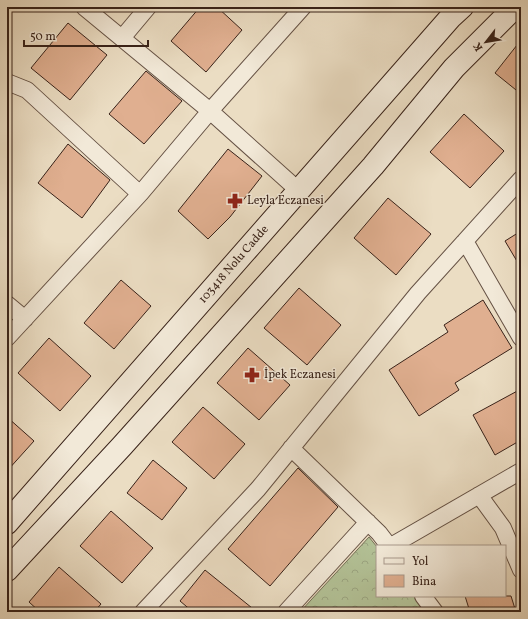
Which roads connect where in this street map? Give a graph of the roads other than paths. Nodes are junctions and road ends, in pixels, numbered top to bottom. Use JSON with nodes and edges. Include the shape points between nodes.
{"nodes":[{"id":1,"x":84,"y":7,"type":"edge"},
{"id":2,"x":148,"y":7,"type":"edge"},
{"id":3,"x":303,"y":7,"type":"edge"},
{"id":4,"x":462,"y":7,"type":"edge"},
{"id":5,"x":515,"y":7,"type":"edge"},
{"id":6,"x":122,"y":38,"type":"junction"},
{"id":7,"x":7,"y":82,"type":"edge"},
{"id":8,"x":210,"y":111,"type":"junction"},
{"id":9,"x":521,"y":179,"type":"edge"},
{"id":10,"x":298,"y":190,"type":"junction"},
{"id":11,"x":140,"y":194,"type":"junction"},
{"id":12,"x":465,"y":241,"type":"junction"},
{"id":13,"x":7,"y":304,"type":"edge"},
{"id":14,"x":25,"y":319,"type":"junction"},
{"id":15,"x":7,"y":338,"type":"edge"},
{"id":16,"x":521,"y":338,"type":"edge"},
{"id":17,"x":292,"y":448,"type":"junction"},
{"id":18,"x":521,"y":470,"type":"edge"},
{"id":19,"x":480,"y":495,"type":"junction"},
{"id":20,"x":368,"y":522,"type":"junction"},
{"id":21,"x":7,"y":523,"type":"edge"},
{"id":22,"x":389,"y":545,"type":"edge"},
{"id":23,"x":392,"y":545,"type":"edge"},
{"id":24,"x":7,"y":570,"type":"edge"},
{"id":25,"x":521,"y":570,"type":"edge"},
{"id":26,"x":424,"y":597,"type":"edge"},
{"id":27,"x":143,"y":612,"type":"edge"},
{"id":28,"x":286,"y":612,"type":"edge"},
{"id":29,"x":435,"y":612,"type":"edge"}],
"edges":[{"from":1,"to":6,"type":"street"},
{"from":2,"to":6,"type":"street"},
{"from":3,"to":8,"type":"street"},
{"from":4,"to":10,"type":"main road","name":"103418 Nolu Cadde"},
{"from":5,"to":24,"type":"main road","via":[[454,68],[373,166]]},
{"from":6,"to":8,"type":"street"},
{"from":7,"to":11,"type":"street","via":[[27,90]]},
{"from":8,"to":10,"type":"street"},
{"from":8,"to":11,"type":"street"},
{"from":9,"to":12,"type":"street"},
{"from":10,"to":21,"type":"main road","name":"103418 Nolu Cadde"},
{"from":11,"to":14,"type":"street"},
{"from":12,"to":16,"type":"street"},
{"from":12,"to":17,"type":"street","via":[[418,293]]},
{"from":13,"to":14,"type":"street"},
{"from":14,"to":15,"type":"street"},
{"from":17,"to":20,"type":"street"},
{"from":17,"to":27,"type":"street","via":[[258,489]]},
{"from":18,"to":19,"type":"street"},
{"from":19,"to":23,"type":"street"},
{"from":19,"to":25,"type":"street","via":[[503,528]]},
{"from":20,"to":22,"type":"street"},
{"from":20,"to":28,"type":"street"},
{"from":26,"to":29,"type":"street"}]}
